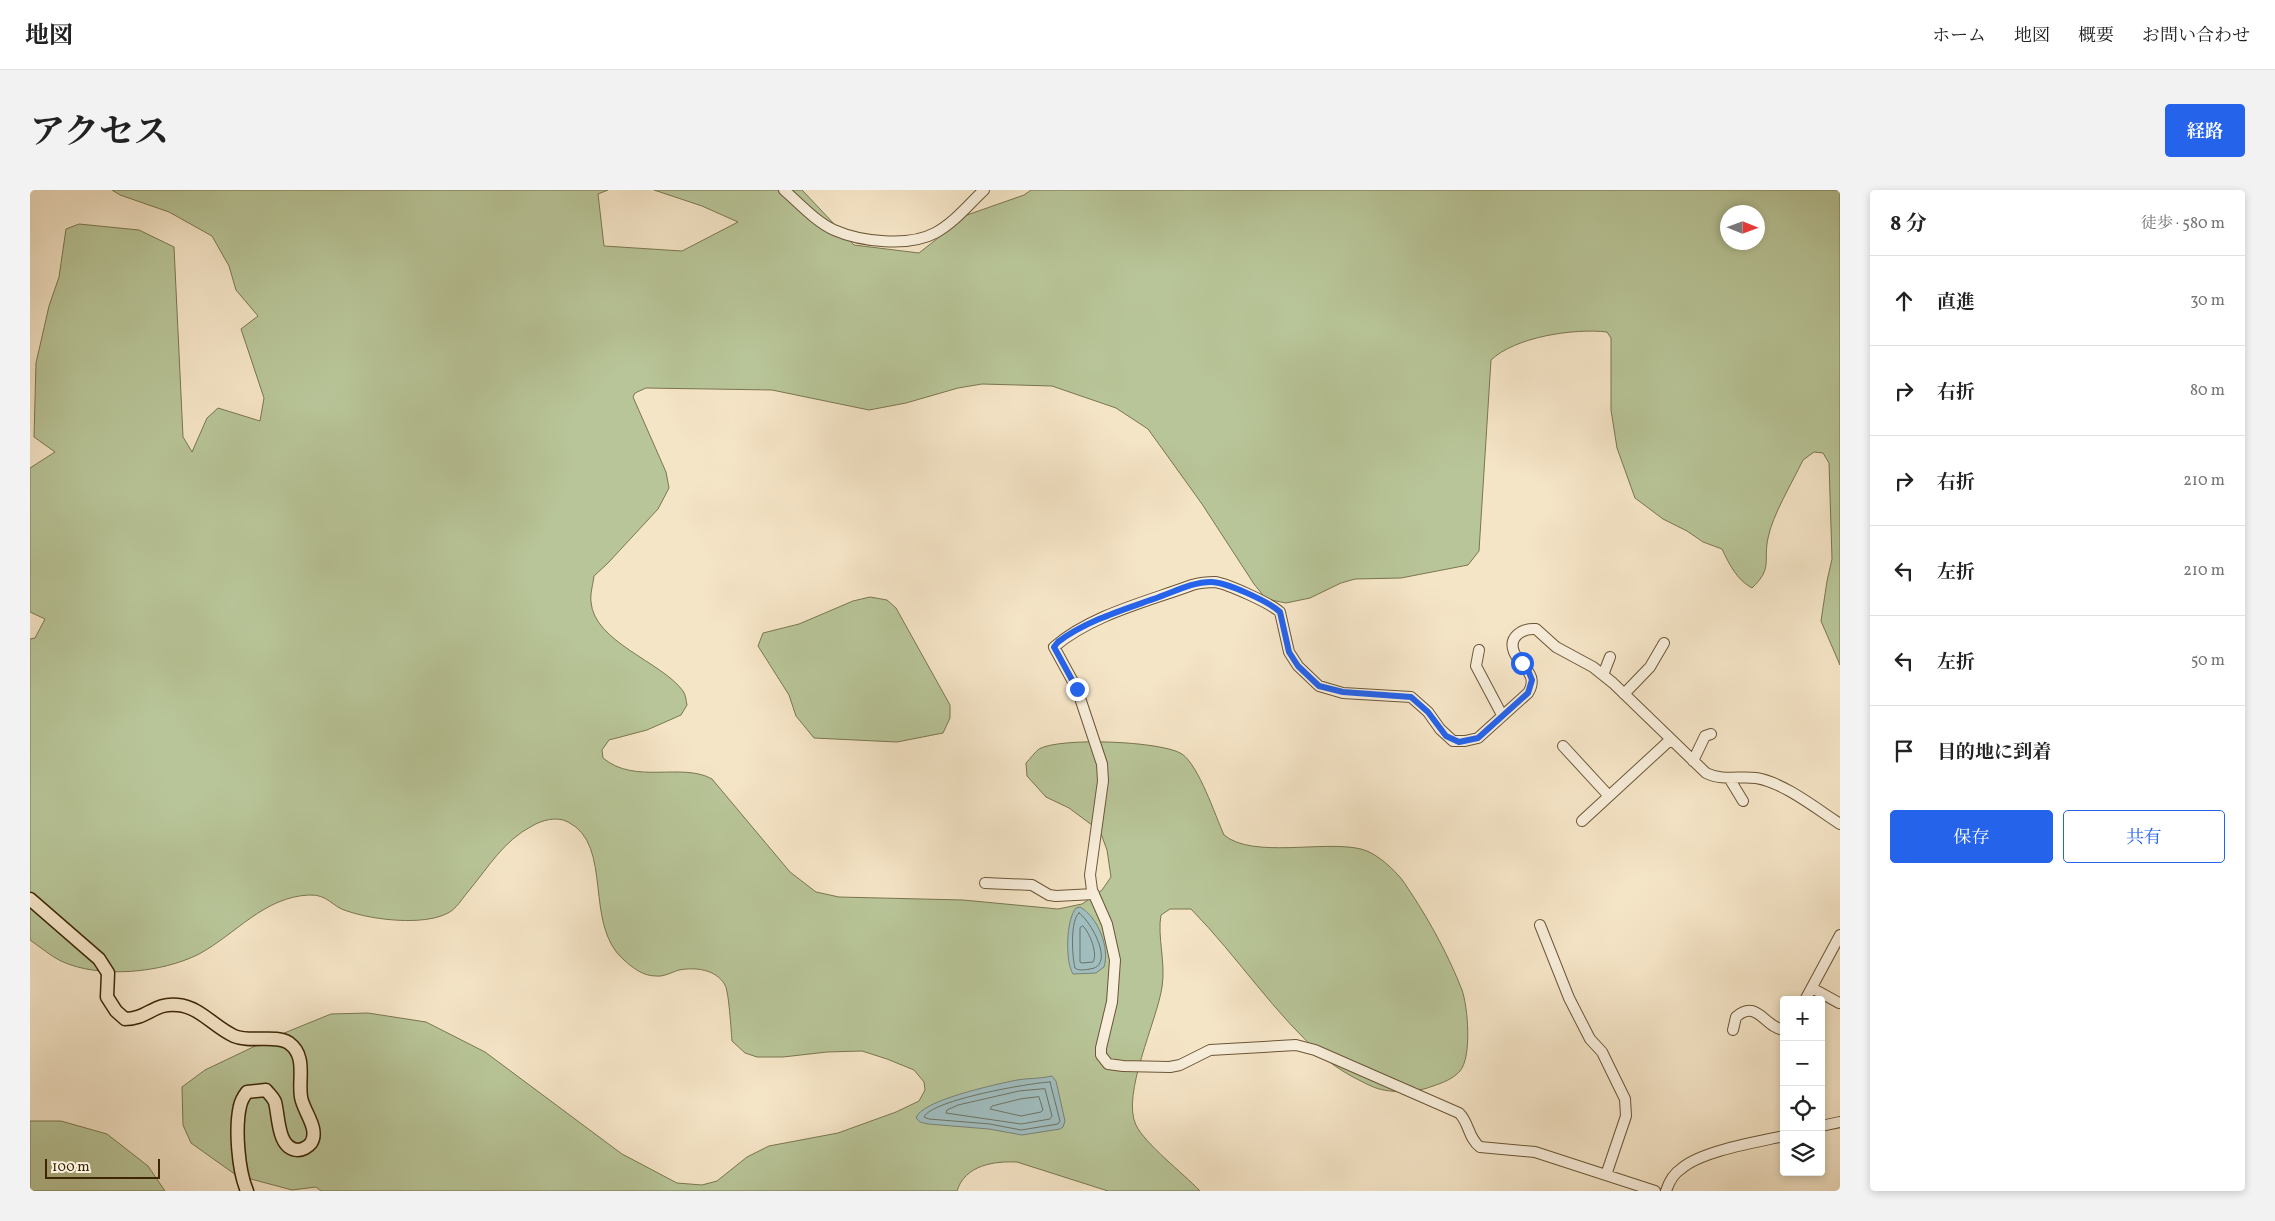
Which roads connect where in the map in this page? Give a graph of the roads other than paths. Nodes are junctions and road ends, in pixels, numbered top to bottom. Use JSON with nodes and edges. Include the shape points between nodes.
{"nodes":[{"id":1,"x":784,"y":190,"type":"edge"},
{"id":2,"x":984,"y":190,"type":"edge"},
{"id":3,"x":1664,"y":643,"type":"dead end"},
{"id":4,"x":1479,"y":650,"type":"dead end"},
{"id":5,"x":1610,"y":657,"type":"dead end"},
{"id":6,"x":1603,"y":675,"type":"junction"},
{"id":7,"x":1624,"y":694,"type":"junction"},
{"id":8,"x":1502,"y":715,"type":"junction"},
{"id":9,"x":1711,"y":734,"type":"dead end"},
{"id":10,"x":1670,"y":740,"type":"junction"},
{"id":11,"x":1563,"y":746,"type":"dead end"},
{"id":12,"x":1693,"y":761,"type":"junction"},
{"id":13,"x":1728,"y":778,"type":"junction"},
{"id":14,"x":1609,"y":796,"type":"junction"},
{"id":15,"x":1743,"y":801,"type":"dead end"},
{"id":16,"x":1582,"y":820,"type":"dead end"},
{"id":17,"x":1840,"y":824,"type":"edge"},
{"id":18,"x":985,"y":882,"type":"dead end"},
{"id":19,"x":1094,"y":894,"type":"junction"},
{"id":20,"x":30,"y":899,"type":"edge"},
{"id":21,"x":1540,"y":924,"type":"dead end"},
{"id":22,"x":1840,"y":935,"type":"edge"},
{"id":23,"x":1812,"y":988,"type":"junction"},
{"id":24,"x":1807,"y":996,"type":"edge"},
{"id":25,"x":1839,"y":1003,"type":"dead end"},
{"id":26,"x":1733,"y":1030,"type":"dead end"},
{"id":27,"x":1780,"y":1030,"type":"edge"},
{"id":28,"x":1840,"y":1122,"type":"edge"},
{"id":29,"x":1825,"y":1125,"type":"edge"},
{"id":30,"x":1780,"y":1137,"type":"edge"},
{"id":31,"x":1606,"y":1175,"type":"junction"},
{"id":32,"x":247,"y":1191,"type":"edge"},
{"id":33,"x":1655,"y":1191,"type":"edge"},
{"id":34,"x":1666,"y":1191,"type":"edge"}],
"edges":[{"from":1,"to":2,"type":"street","via":[[834,230],[888,242],[933,234],[945,227]]},
{"from":3,"to":7,"type":"street","via":[[1650,667]]},
{"from":4,"to":8,"type":"street","via":[[1476,666]]},
{"from":5,"to":6,"type":"street"},
{"from":6,"to":7,"type":"street"},
{"from":6,"to":8,"type":"street","via":[[1556,646],[1536,629],[1525,629],[1516,636],[1513,644],[1515,653],[1530,674],[1531,689]]},
{"from":7,"to":10,"type":"street"},
{"from":8,"to":19,"type":"street","via":[[1478,738],[1459,742],[1446,736],[1428,712],[1411,697],[1343,692],[1319,686],[1298,666],[1289,652],[1280,612],[1220,583],[1192,585],[1107,616],[1054,647],[1077,689],[1102,764],[1103,781],[1090,875]]},
{"from":9,"to":12,"type":"street","via":[[1705,736]]},
{"from":10,"to":12,"type":"street"},
{"from":10,"to":14,"type":"street"},
{"from":11,"to":14,"type":"street"},
{"from":12,"to":13,"type":"street","via":[[1712,776]]},
{"from":13,"to":15,"type":"street"},
{"from":13,"to":17,"type":"street","via":[[1756,778],[1775,785]]},
{"from":14,"to":16,"type":"street"},
{"from":18,"to":19,"type":"street","via":[[1032,885],[1056,896]]},
{"from":19,"to":31,"type":"street","via":[[1107,924],[1115,960],[1114,993],[1101,1048],[1101,1055],[1108,1064],[1170,1067],[1216,1049],[1273,1045],[1306,1047],[1459,1113],[1480,1147],[1534,1152]]},
{"from":20,"to":32,"type":"main road","via":[[99,959],[108,974],[107,997],[125,1019],[137,1019],[160,1005],[178,1004],[195,1010],[233,1036],[289,1043],[300,1057],[301,1097],[314,1130],[311,1143],[305,1149],[296,1150],[288,1146],[282,1138],[274,1100],[266,1090],[247,1092],[240,1104],[238,1129],[242,1181]]},
{"from":21,"to":31,"type":"street","via":[[1568,998],[1590,1039],[1602,1052],[1625,1099],[1626,1116]]},
{"from":22,"to":23,"type":"street"},
{"from":23,"to":24,"type":"street"},
{"from":23,"to":25,"type":"street"},
{"from":26,"to":27,"type":"street","via":[[1736,1017],[1755,1011]]},
{"from":28,"to":29,"type":"street"},
{"from":30,"to":34,"type":"street","via":[[1699,1158],[1680,1169]]},
{"from":31,"to":33,"type":"street"}]}
